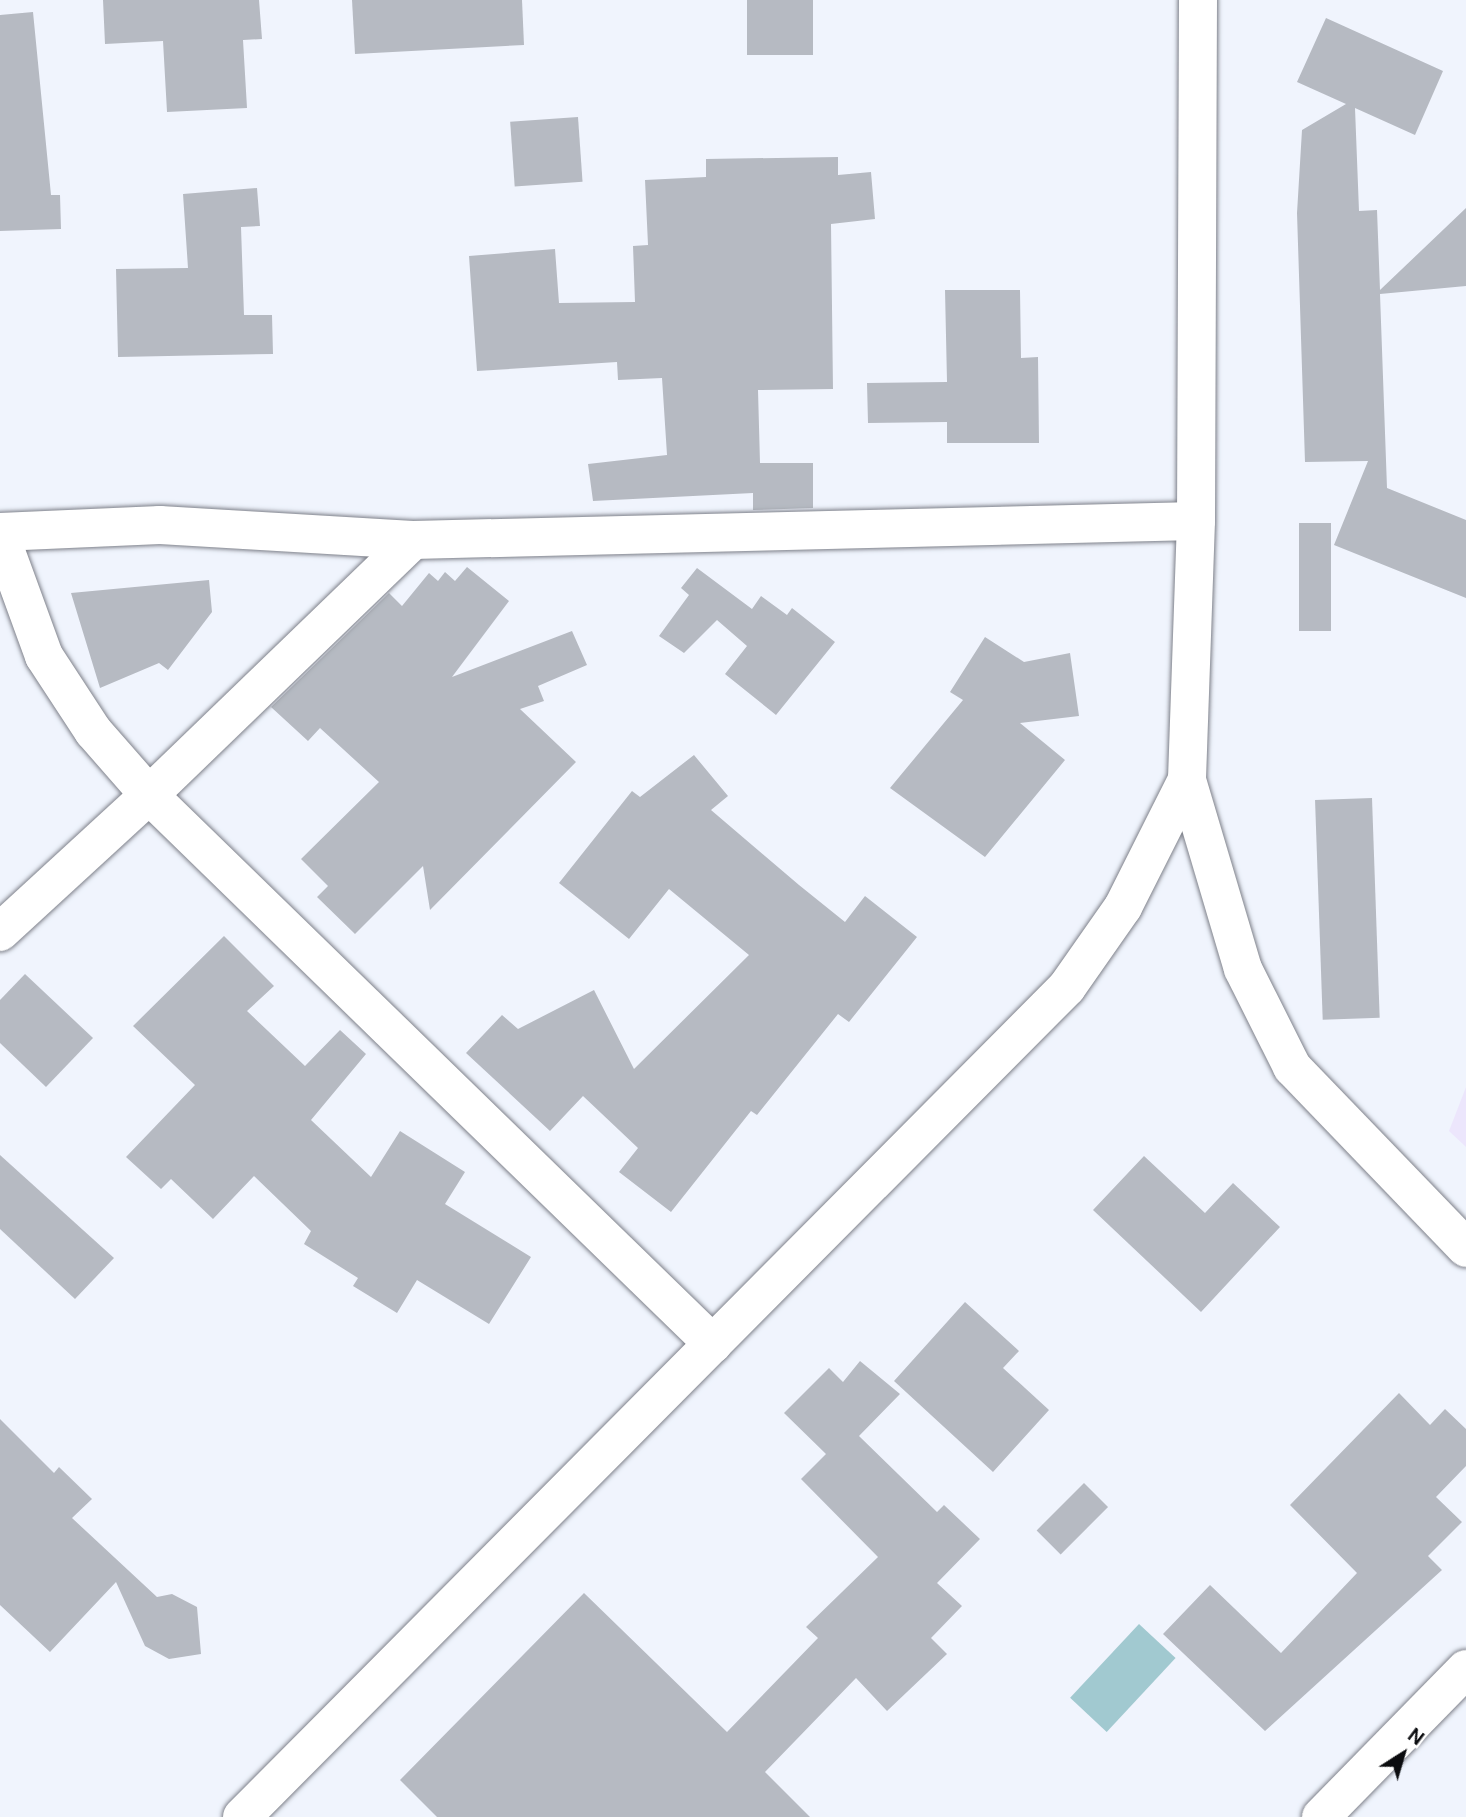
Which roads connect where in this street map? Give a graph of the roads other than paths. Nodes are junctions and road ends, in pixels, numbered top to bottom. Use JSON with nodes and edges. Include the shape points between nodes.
{"nodes":[{"id":1,"x":1198,"y":0,"type":"edge"},
{"id":2,"x":1196,"y":521,"type":"junction"},
{"id":3,"x":0,"y":534,"type":"edge"},
{"id":4,"x":413,"y":540,"type":"junction"},
{"id":5,"x":1187,"y":780,"type":"junction"},
{"id":6,"x":149,"y":795,"type":"junction"},
{"id":7,"x":0,"y":932,"type":"edge"},
{"id":8,"x":1466,"y":1248,"type":"edge"},
{"id":9,"x":713,"y":1344,"type":"junction"},
{"id":10,"x":1466,"y":1669,"type":"edge"},
{"id":11,"x":242,"y":1817,"type":"edge"},
{"id":12,"x":1321,"y":1817,"type":"edge"}],
"edges":[{"from":1,"to":2,"type":"street"},
{"from":2,"to":4,"type":"street"},
{"from":2,"to":5,"type":"street"},
{"from":3,"to":4,"type":"street","via":[[160,524]]},
{"from":3,"to":6,"type":"street","via":[[44,656],[93,731]]},
{"from":4,"to":6,"type":"street"},
{"from":5,"to":8,"type":"street","via":[[1243,970],[1292,1067]]},
{"from":5,"to":9,"type":"street","via":[[1123,907],[1067,987]]},
{"from":6,"to":7,"type":"street"},
{"from":6,"to":9,"type":"street"},
{"from":9,"to":11,"type":"street"},
{"from":10,"to":12,"type":"street"}]}
